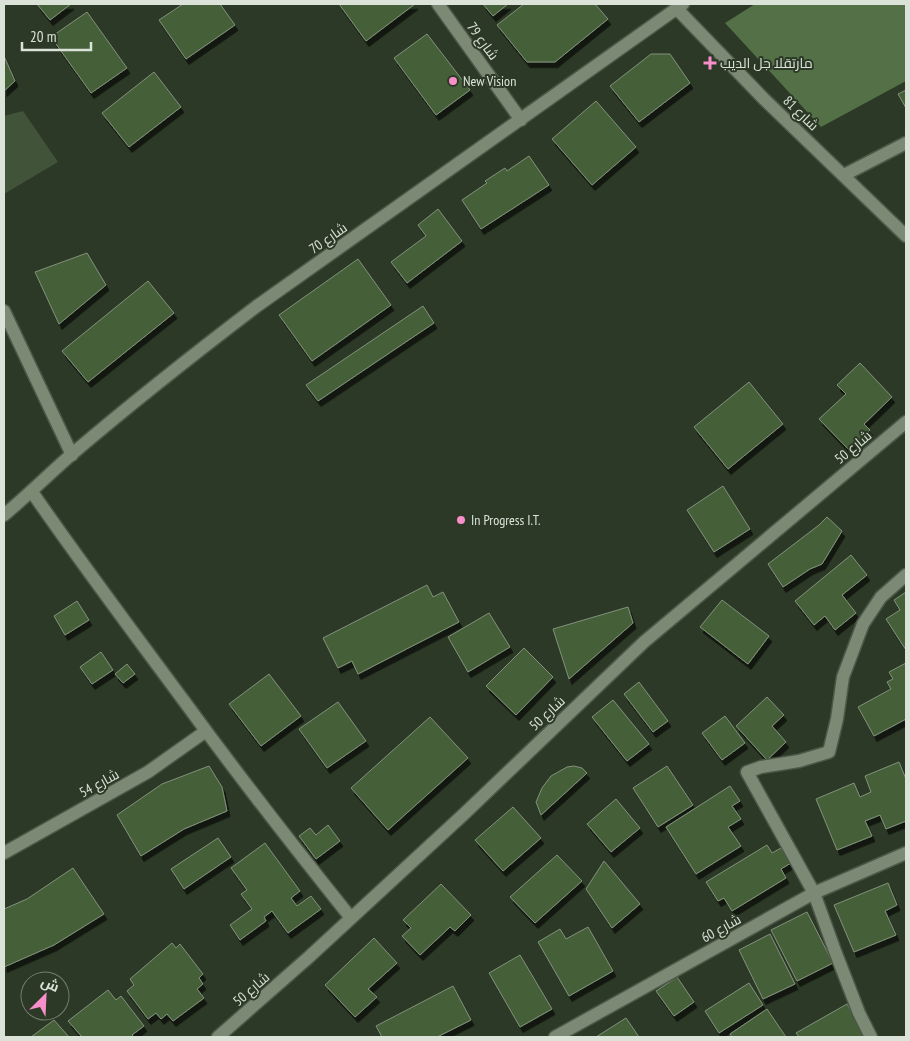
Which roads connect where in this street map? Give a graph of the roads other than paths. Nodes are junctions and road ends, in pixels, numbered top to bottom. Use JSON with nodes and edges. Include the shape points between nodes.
{"nodes":[{"id":1,"x":438,"y":4,"type":"edge"},
{"id":2,"x":680,"y":6,"type":"edge"},
{"id":3,"x":521,"y":120,"type":"junction"},
{"id":4,"x":906,"y":143,"type":"edge"},
{"id":5,"x":844,"y":175,"type":"junction"},
{"id":6,"x":906,"y":236,"type":"edge"},
{"id":7,"x":4,"y":311,"type":"edge"},
{"id":8,"x":906,"y":422,"type":"edge"},
{"id":9,"x":72,"y":455,"type":"junction"},
{"id":10,"x":32,"y":492,"type":"junction"},
{"id":11,"x":4,"y":515,"type":"edge"},
{"id":12,"x":906,"y":575,"type":"edge"},
{"id":13,"x":206,"y":731,"type":"junction"},
{"id":14,"x":906,"y":853,"type":"edge"},
{"id":15,"x":4,"y":854,"type":"edge"},
{"id":16,"x":814,"y":892,"type":"junction"},
{"id":17,"x":351,"y":918,"type":"junction"},
{"id":18,"x":218,"y":1037,"type":"edge"},
{"id":19,"x":554,"y":1037,"type":"edge"},
{"id":20,"x":872,"y":1037,"type":"edge"}],
"edges":[{"from":1,"to":3,"type":"street","name":"شارع 79"},
{"from":2,"to":3,"type":"street","name":"شارع 70"},
{"from":2,"to":5,"type":"street","name":"شارع 81","via":[[764,99]]},
{"from":3,"to":9,"type":"street","name":"شارع 70","via":[[257,306]]},
{"from":4,"to":5,"type":"street"},
{"from":5,"to":6,"type":"street","name":"شارع 81"},
{"from":7,"to":9,"type":"street"},
{"from":8,"to":17,"type":"street","name":"شارع 50","via":[[644,642]]},
{"from":9,"to":10,"type":"street","name":"شارع 70"},
{"from":10,"to":11,"type":"street","name":"شارع 70"},
{"from":10,"to":13,"type":"street","via":[[100,590]]},
{"from":12,"to":16,"type":"street","via":[[880,597],[863,624],[843,677],[829,752],[747,772]]},
{"from":13,"to":15,"type":"street","name":"شارع 54","via":[[148,772]]},
{"from":13,"to":17,"type":"street"},
{"from":14,"to":16,"type":"street","name":"شارع 60"},
{"from":16,"to":19,"type":"street","name":"شارع 60"},
{"from":16,"to":20,"type":"street","via":[[855,1004]]},
{"from":17,"to":18,"type":"street","name":"شارع 50"}]}
